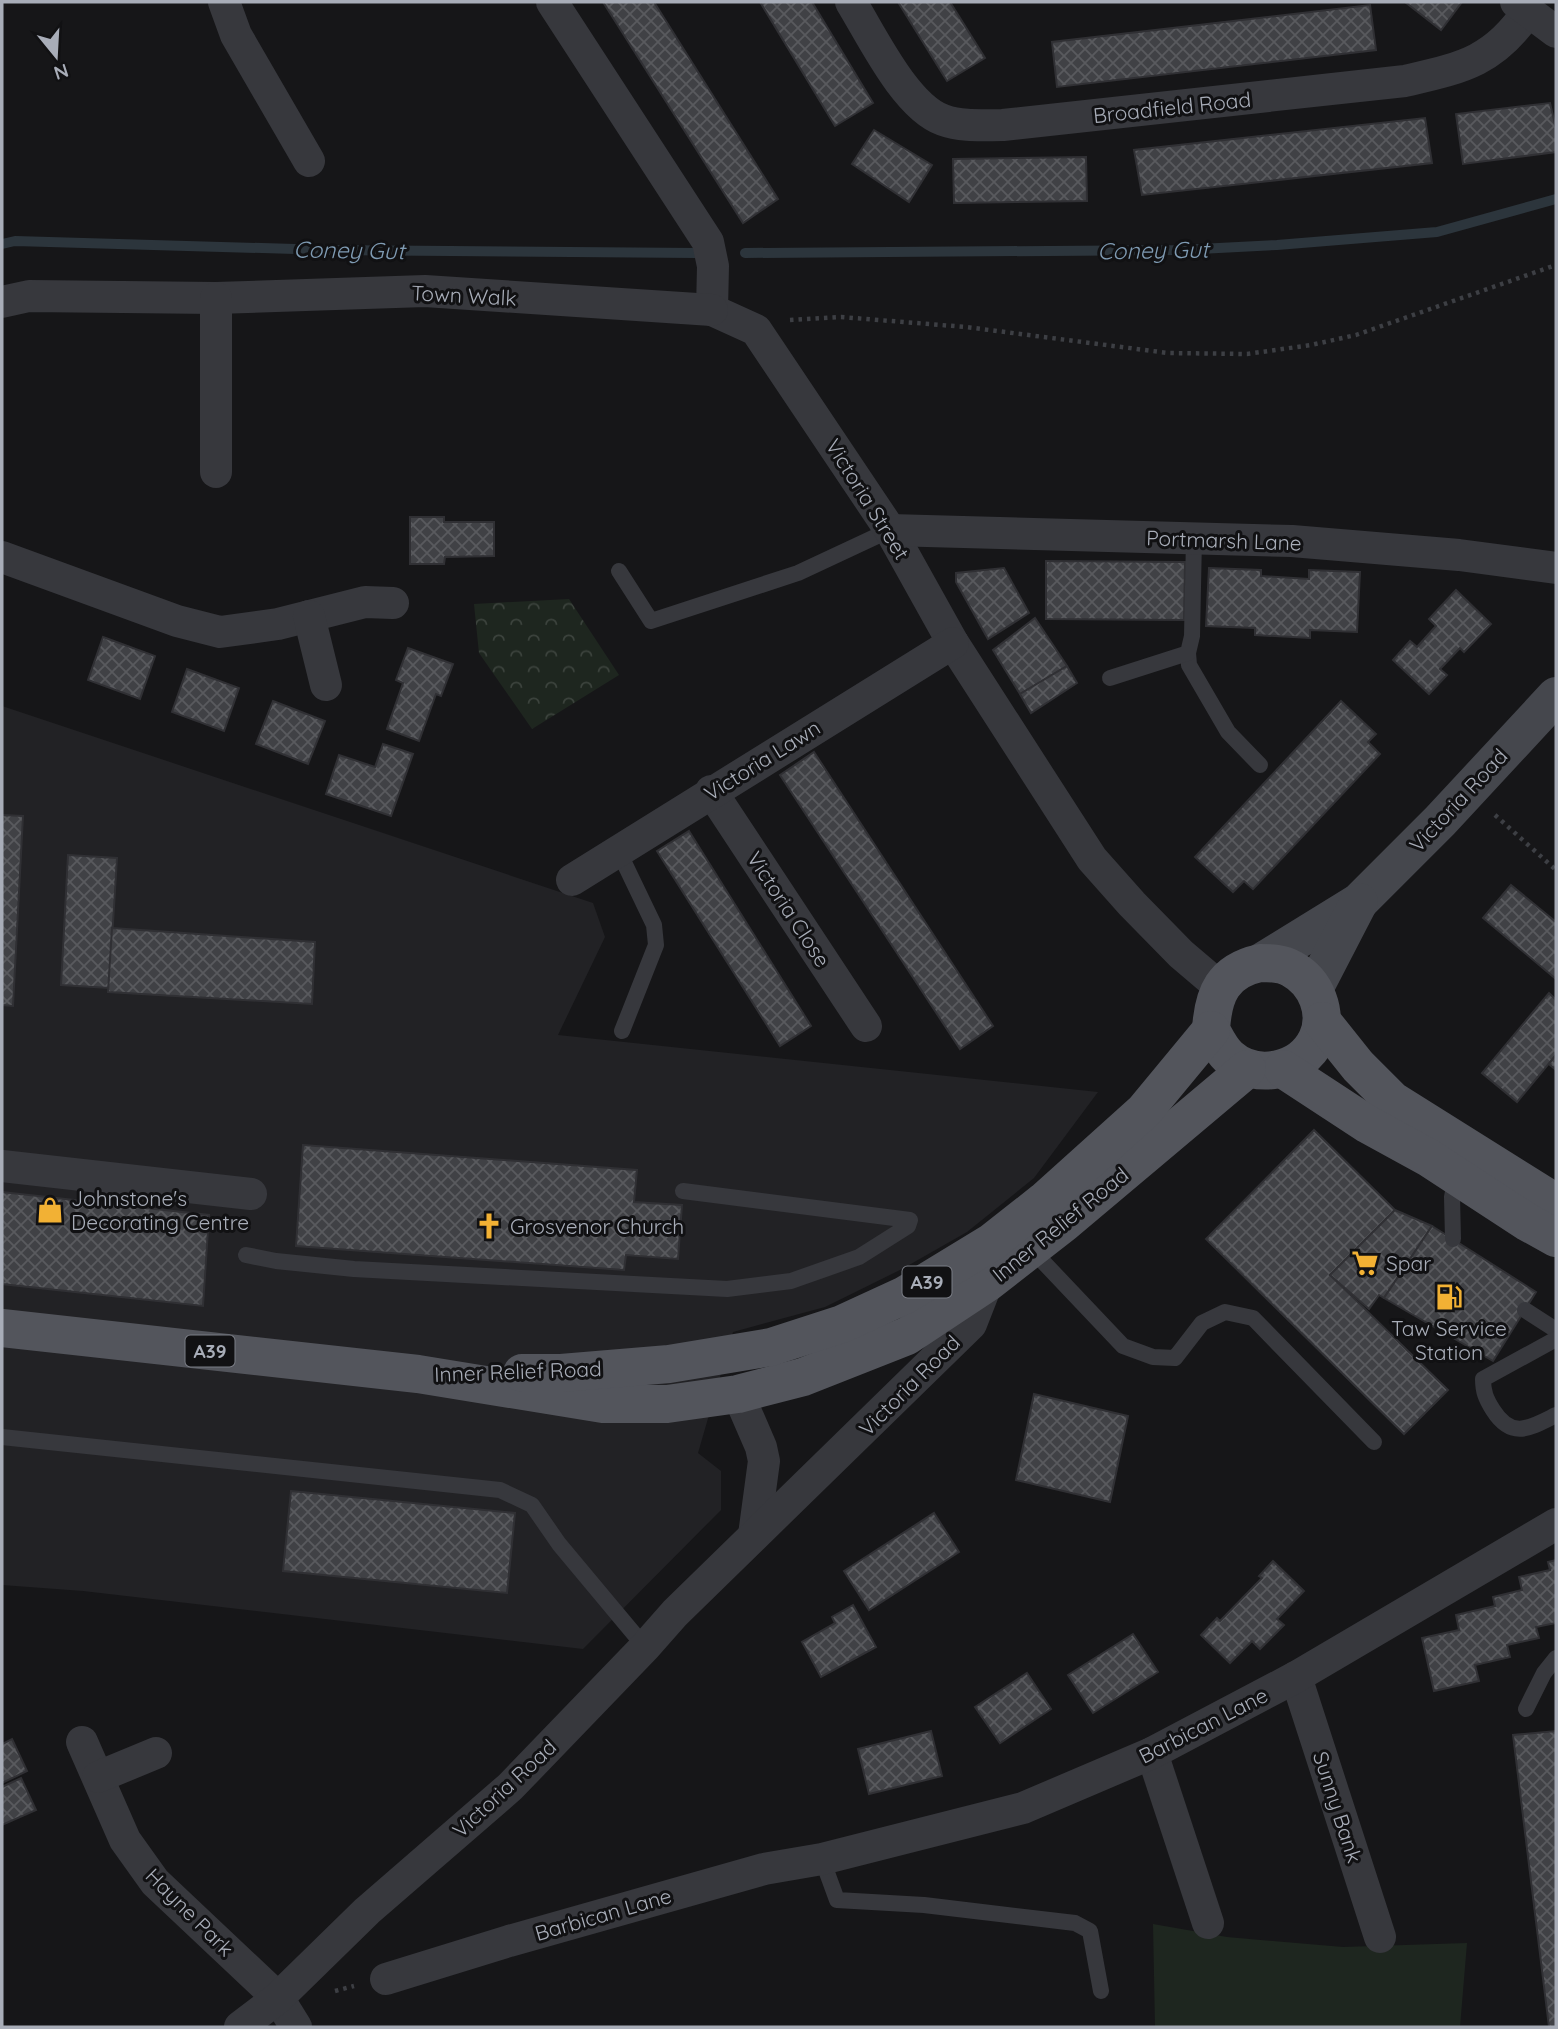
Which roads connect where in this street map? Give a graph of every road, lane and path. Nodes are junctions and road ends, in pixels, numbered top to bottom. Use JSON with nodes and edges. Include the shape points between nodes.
{"nodes":[{"id":1,"x":224,"y":2,"type":"edge"},
{"id":2,"x":552,"y":2,"type":"edge"},
{"id":3,"x":851,"y":2,"type":"edge"},
{"id":4,"x":1522,"y":6,"type":"edge"},
{"id":5,"x":1556,"y":32,"type":"edge"},
{"id":6,"x":309,"y":161,"type":"dead end"},
{"id":7,"x":1556,"y":265,"type":"edge"},
{"id":8,"x":216,"y":298,"type":"junction"},
{"id":9,"x":2,"y":302,"type":"edge"},
{"id":10,"x":712,"y":310,"type":"junction"},
{"id":11,"x":756,"y":330,"type":"junction"},
{"id":12,"x":216,"y":472,"type":"dead end"},
{"id":13,"x":890,"y":530,"type":"junction"},
{"id":14,"x":1194,"y":538,"type":"junction"},
{"id":15,"x":2,"y":557,"type":"edge"},
{"id":16,"x":1556,"y":568,"type":"edge"},
{"id":17,"x":619,"y":572,"type":"dead end"},
{"id":18,"x":393,"y":603,"type":"dead end"},
{"id":19,"x":309,"y":616,"type":"junction"},
{"id":20,"x":953,"y":643,"type":"junction"},
{"id":21,"x":1188,"y":653,"type":"junction"},
{"id":22,"x":1110,"y":678,"type":"dead end"},
{"id":23,"x":326,"y":685,"type":"dead end"},
{"id":24,"x":1556,"y":696,"type":"edge"},
{"id":25,"x":1260,"y":765,"type":"dead end"},
{"id":26,"x":1467,"y":790,"type":"junction"},
{"id":27,"x":711,"y":791,"type":"junction"},
{"id":28,"x":618,"y":850,"type":"junction"},
{"id":29,"x":1556,"y":870,"type":"edge"},
{"id":30,"x":572,"y":880,"type":"dead end"},
{"id":31,"x":1359,"y":902,"type":"junction"},
{"id":32,"x":1260,"y":963,"type":"junction"},
{"id":33,"x":1221,"y":988,"type":"junction"},
{"id":34,"x":1318,"y":1005,"type":"junction"},
{"id":35,"x":866,"y":1026,"type":"dead end"},
{"id":36,"x":1211,"y":1030,"type":"junction"},
{"id":37,"x":622,"y":1031,"type":"dead end"},
{"id":38,"x":1265,"y":1069,"type":"junction"},
{"id":39,"x":2,"y":1166,"type":"edge"},
{"id":40,"x":1456,"y":1176,"type":"junction"},
{"id":41,"x":683,"y":1191,"type":"dead end"},
{"id":42,"x":251,"y":1194,"type":"dead end"},
{"id":43,"x":1556,"y":1203,"type":"edge"},
{"id":44,"x":1556,"y":1238,"type":"edge"},
{"id":45,"x":1453,"y":1239,"type":"dead end"},
{"id":46,"x":1031,"y":1248,"type":"junction"},
{"id":47,"x":246,"y":1255,"type":"dead end"},
{"id":48,"x":987,"y":1283,"type":"junction"},
{"id":49,"x":1525,"y":1310,"type":"dead end"},
{"id":50,"x":2,"y":1328,"type":"edge"},
{"id":51,"x":1556,"y":1331,"type":"edge"},
{"id":52,"x":1556,"y":1339,"type":"edge"},
{"id":53,"x":771,"y":1347,"type":"junction"},
{"id":54,"x":418,"y":1374,"type":"junction"},
{"id":55,"x":738,"y":1394,"type":"junction"},
{"id":56,"x":1556,"y":1415,"type":"edge"},
{"id":57,"x":2,"y":1437,"type":"edge"},
{"id":58,"x":1374,"y":1442,"type":"dead end"},
{"id":59,"x":1556,"y":1524,"type":"edge"},
{"id":60,"x":754,"y":1535,"type":"junction"},
{"id":61,"x":645,"y":1647,"type":"junction"},
{"id":62,"x":1556,"y":1658,"type":"edge"},
{"id":63,"x":1296,"y":1677,"type":"junction"},
{"id":64,"x":1525,"y":1709,"type":"dead end"},
{"id":65,"x":82,"y":1742,"type":"dead end"},
{"id":66,"x":156,"y":1753,"type":"dead end"},
{"id":67,"x":1152,"y":1753,"type":"junction"},
{"id":68,"x":98,"y":1777,"type":"junction"},
{"id":69,"x":822,"y":1859,"type":"junction"},
{"id":70,"x":1208,"y":1923,"type":"dead end"},
{"id":71,"x":1380,"y":1937,"type":"dead end"},
{"id":72,"x":386,"y":1979,"type":"joint"},
{"id":73,"x":1101,"y":1991,"type":"dead end"},
{"id":74,"x":278,"y":1998,"type":"junction"},
{"id":75,"x":327,"y":2000,"type":"dead end"},
{"id":76,"x":240,"y":2027,"type":"edge"},
{"id":77,"x":296,"y":2027,"type":"edge"}],
"edges":[{"from":1,"to":6,"type":"street","via":[[236,34]]},
{"from":2,"to":10,"type":"street","via":[[708,243],[713,266]]},
{"from":3,"to":4,"type":"street","name":"Broadfield Road","via":[[906,91],[942,120],[975,124],[1405,81],[1460,69],[1490,54],[1520,23]]},
{"from":4,"to":5,"type":"street"},
{"from":7,"to":11,"type":"path","via":[[1356,335],[1247,354],[1168,353],[966,327],[841,317],[781,320]]},
{"from":8,"to":9,"type":"street","name":"Town Walk","via":[[29,296]]},
{"from":8,"to":10,"type":"street","name":"Town Walk","via":[[425,291]]},
{"from":8,"to":12,"type":"street"},
{"from":10,"to":11,"type":"street"},
{"from":11,"to":13,"type":"street","name":"Victoria Street"},
{"from":13,"to":14,"type":"street","name":"Portmarsh Lane"},
{"from":13,"to":17,"type":"lane","via":[[798,573],[651,621]]},
{"from":13,"to":20,"type":"street","name":"Victoria Street"},
{"from":14,"to":16,"type":"street","name":"Portmarsh Lane","via":[[1305,542]]},
{"from":14,"to":21,"type":"lane"},
{"from":15,"to":19,"type":"street","via":[[177,621],[220,632]]},
{"from":18,"to":19,"type":"street","via":[[365,602]]},
{"from":19,"to":23,"type":"street"},
{"from":20,"to":27,"type":"street","name":"Victoria Lawn"},
{"from":20,"to":33,"type":"street","name":"Victoria Street","via":[[1092,859],[1132,904]]},
{"from":21,"to":22,"type":"lane"},
{"from":21,"to":25,"type":"lane","via":[[1189,665],[1228,732]]},
{"from":24,"to":26,"type":"street","name":"Victoria Road"},
{"from":26,"to":29,"type":"path"},
{"from":26,"to":31,"type":"street","name":"Victoria Road"},
{"from":27,"to":28,"type":"street","name":"Victoria Lawn"},
{"from":27,"to":35,"type":"street","name":"Victoria Close"},
{"from":28,"to":30,"type":"street","name":"Victoria Lawn"},
{"from":28,"to":37,"type":"lane","via":[[654,925],[656,945]]},
{"from":31,"to":32,"type":"street","name":"Victoria Road"},
{"from":31,"to":34,"type":"street","name":"Victoria Road"},
{"from":32,"to":33,"type":"main road","via":[[1245,966]]},
{"from":32,"to":34,"type":"main road","via":[[1290,967],[1303,976]]},
{"from":33,"to":36,"type":"main road"},
{"from":34,"to":38,"type":"main road","number":"A39","via":[[1317,1038],[1305,1056]]},
{"from":34,"to":43,"type":"main road","via":[[1359,1066],[1392,1100]]},
{"from":36,"to":38,"type":"main road","via":[[1229,1057]]},
{"from":36,"to":53,"type":"main road","name":"Inner Relief Road","number":"A39","via":[[1144,1111],[992,1242],[905,1295],[842,1324]]},
{"from":38,"to":40,"type":"main road"},
{"from":38,"to":46,"type":"main road","name":"Inner Relief Road","number":"A39"},
{"from":39,"to":42,"type":"street"},
{"from":40,"to":44,"type":"main road"},
{"from":40,"to":45,"type":"lane"},
{"from":41,"to":47,"type":"lane","via":[[910,1220],[908,1226],[859,1257],[791,1281],[727,1289],[354,1269]]},
{"from":46,"to":48,"type":"main road","name":"Inner Relief Road","number":"A39"},
{"from":46,"to":58,"type":"lane","via":[[1123,1346],[1153,1357],[1175,1358],[1202,1323],[1225,1312],[1253,1318]]},
{"from":48,"to":55,"type":"main road","name":"Inner Relief Road","number":"A39","via":[[907,1336],[803,1377]]},
{"from":48,"to":60,"type":"street","name":"Victoria Road","via":[[971,1324]]},
{"from":49,"to":51,"type":"lane"},
{"from":50,"to":54,"type":"main road","number":"A39"},
{"from":52,"to":56,"type":"lane","via":[[1483,1379],[1483,1394],[1499,1420],[1515,1429]]},
{"from":53,"to":54,"type":"main road","name":"Inner Relief Road","number":"A39","via":[[669,1364],[561,1373]]},
{"from":53,"to":55,"type":"main road"},
{"from":54,"to":55,"type":"main road","name":"Inner Relief Road","number":"A39","via":[[603,1404],[667,1404]]},
{"from":55,"to":60,"type":"street","via":[[764,1461]]},
{"from":57,"to":61,"type":"lane","via":[[500,1490],[532,1505]]},
{"from":59,"to":63,"type":"street","name":"Barbican Lane"},
{"from":60,"to":61,"type":"street","name":"Victoria Road"},
{"from":61,"to":74,"type":"street","name":"Victoria Road","via":[[510,1787],[367,1911]]},
{"from":62,"to":64,"type":"lane"},
{"from":63,"to":67,"type":"street","name":"Barbican Lane"},
{"from":63,"to":71,"type":"street","name":"Sunny Bank"},
{"from":65,"to":68,"type":"street","name":"Hayne Park"},
{"from":66,"to":68,"type":"street"},
{"from":67,"to":69,"type":"street","name":"Barbican Lane","via":[[1023,1808]]},
{"from":67,"to":70,"type":"street"},
{"from":68,"to":74,"type":"street","name":"Hayne Park","via":[[125,1840],[155,1882]]},
{"from":69,"to":72,"type":"street","name":"Barbican Lane","via":[[700,1887]]},
{"from":69,"to":73,"type":"lane","via":[[837,1900],[1075,1923],[1090,1931]]},
{"from":72,"to":75,"type":"path","via":[[335,1991]]},
{"from":74,"to":76,"type":"street","name":"Victoria Road"},
{"from":74,"to":77,"type":"street","name":"Hayne Park"}]}
